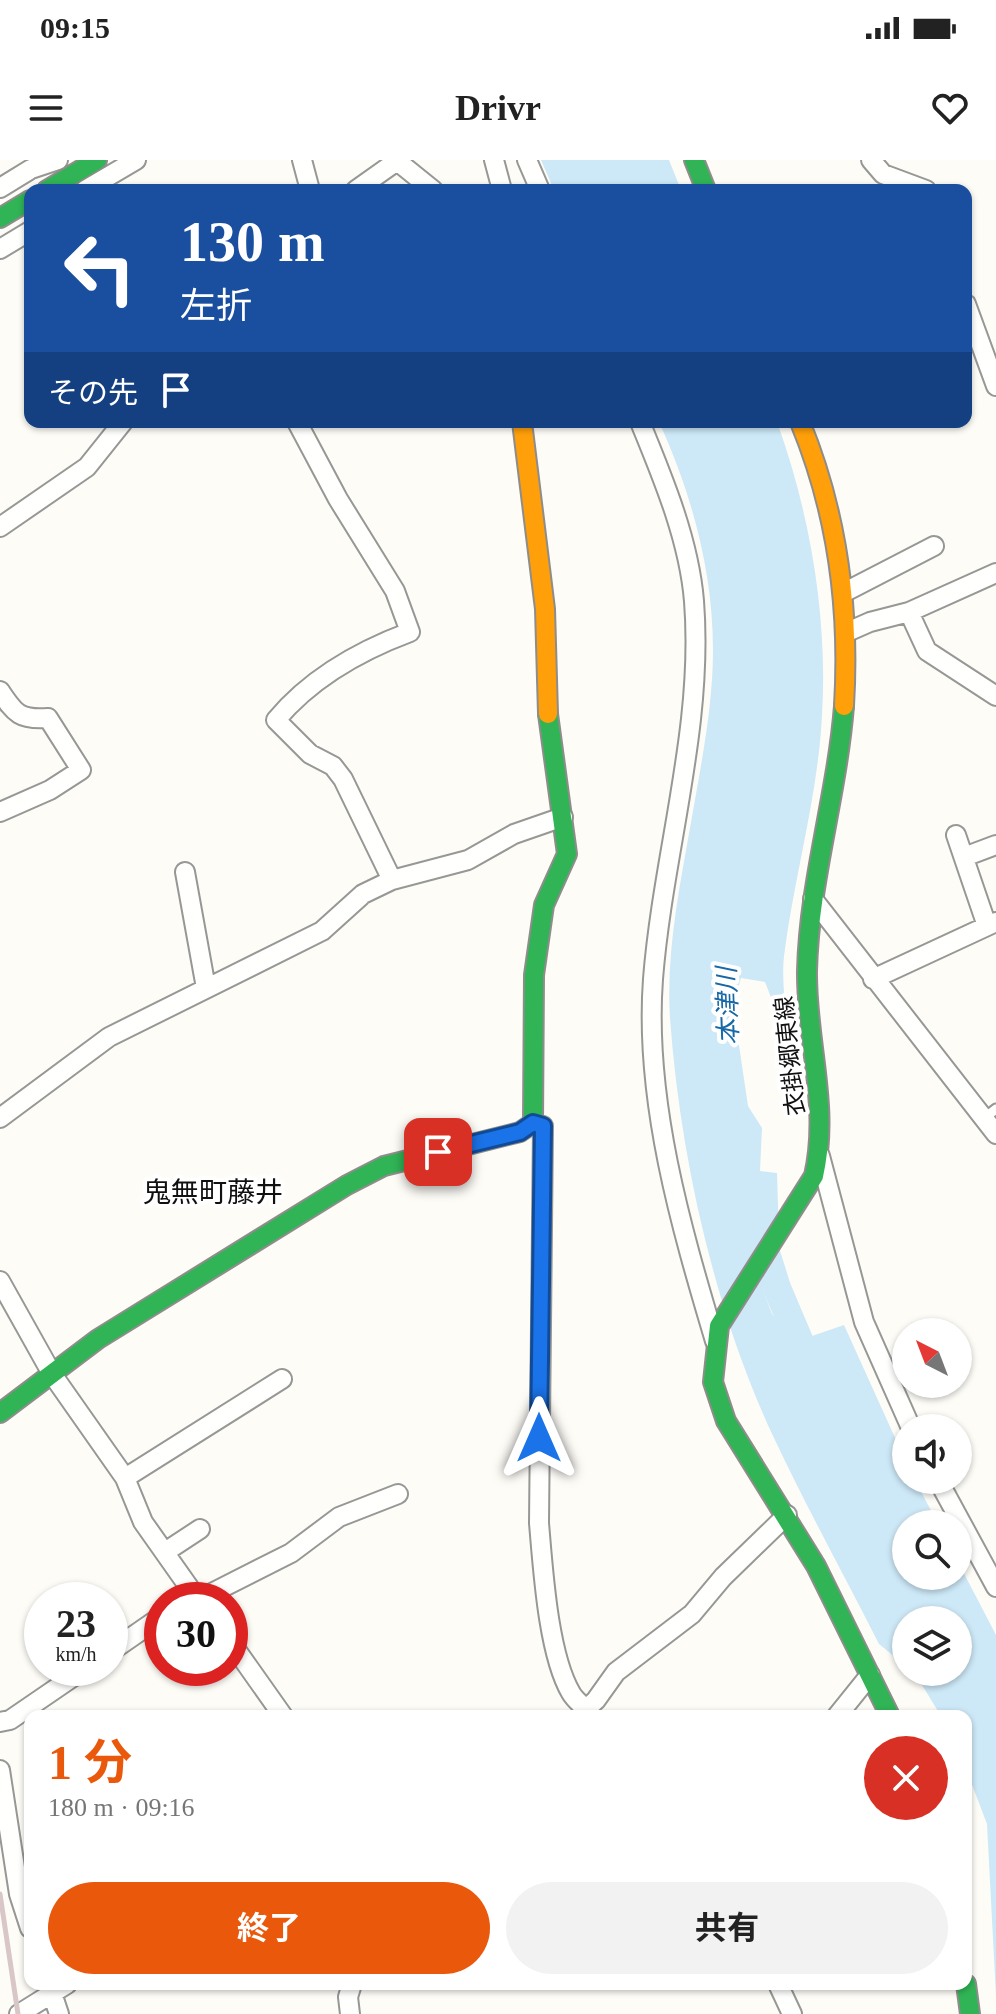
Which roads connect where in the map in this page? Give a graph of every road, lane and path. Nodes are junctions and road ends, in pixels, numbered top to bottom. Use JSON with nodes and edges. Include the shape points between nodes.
{"nodes":[{"id":1,"x":58,"y":160,"type":"edge"},
{"id":2,"x":97,"y":160,"type":"edge"},
{"id":3,"x":136,"y":160,"type":"edge"},
{"id":4,"x":302,"y":160,"type":"edge"},
{"id":5,"x":494,"y":160,"type":"edge"},
{"id":6,"x":527,"y":160,"type":"edge"},
{"id":7,"x":694,"y":160,"type":"edge"},
{"id":8,"x":871,"y":160,"type":"edge"},
{"id":9,"x":57,"y":184,"type":"edge"},
{"id":10,"x":95,"y":184,"type":"edge"},
{"id":11,"x":308,"y":184,"type":"edge"},
{"id":12,"x":364,"y":184,"type":"edge"},
{"id":13,"x":426,"y":184,"type":"edge"},
{"id":14,"x":500,"y":184,"type":"edge"},
{"id":15,"x":537,"y":184,"type":"edge"},
{"id":16,"x":704,"y":184,"type":"edge"},
{"id":17,"x":910,"y":184,"type":"edge"},
{"id":18,"x":0,"y":188,"type":"edge"},
{"id":19,"x":24,"y":204,"type":"edge"},
{"id":20,"x":0,"y":218,"type":"edge"},
{"id":21,"x":24,"y":235,"type":"edge"},
{"id":22,"x":0,"y":249,"type":"edge"},
{"id":23,"x":972,"y":320,"type":"edge"},
{"id":24,"x":996,"y":386,"type":"edge"},
{"id":25,"x":118,"y":428,"type":"edge"},
{"id":26,"x":300,"y":428,"type":"edge"},
{"id":27,"x":523,"y":428,"type":"edge"},
{"id":28,"x":642,"y":428,"type":"edge"},
{"id":29,"x":802,"y":428,"type":"edge"},
{"id":30,"x":0,"y":527,"type":"edge"},
{"id":31,"x":934,"y":546,"type":"dead end"},
{"id":32,"x":996,"y":573,"type":"edge"},
{"id":33,"x":843,"y":593,"type":"junction"},
{"id":34,"x":909,"y":612,"type":"junction"},
{"id":35,"x":845,"y":633,"type":"junction"},
{"id":36,"x":0,"y":691,"type":"edge"},
{"id":37,"x":996,"y":696,"type":"edge"},
{"id":38,"x":0,"y":812,"type":"edge"},
{"id":39,"x":563,"y":817,"type":"junction"},
{"id":40,"x":956,"y":835,"type":"dead end"},
{"id":41,"x":996,"y":845,"type":"edge"},
{"id":42,"x":964,"y":857,"type":"junction"},
{"id":43,"x":185,"y":872,"type":"dead end"},
{"id":44,"x":392,"y":880,"type":"junction"},
{"id":45,"x":813,"y":899,"type":"junction"},
{"id":46,"x":991,"y":924,"type":"edge"},
{"id":47,"x":873,"y":979,"type":"junction"},
{"id":48,"x":206,"y":988,"type":"junction"},
{"id":49,"x":0,"y":1118,"type":"edge"},
{"id":50,"x":992,"y":1121,"type":"edge"},
{"id":51,"x":533,"y":1123,"type":"junction"},
{"id":52,"x":820,"y":1156,"type":"junction"},
{"id":53,"x":0,"y":1281,"type":"edge"},
{"id":54,"x":717,"y":1334,"type":"junction"},
{"id":55,"x":52,"y":1374,"type":"junction"},
{"id":56,"x":282,"y":1379,"type":"dead end"},
{"id":57,"x":0,"y":1413,"type":"edge"},
{"id":58,"x":905,"y":1414,"type":"edge"},
{"id":59,"x":125,"y":1478,"type":"junction"},
{"id":60,"x":398,"y":1494,"type":"dead end"},
{"id":61,"x":946,"y":1494,"type":"edge"},
{"id":62,"x":787,"y":1515,"type":"junction"},
{"id":63,"x":200,"y":1529,"type":"dead end"},
{"id":64,"x":165,"y":1552,"type":"junction"},
{"id":65,"x":184,"y":1582,"type":"edge"},
{"id":66,"x":228,"y":1582,"type":"edge"},
{"id":67,"x":996,"y":1587,"type":"edge"},
{"id":68,"x":248,"y":1666,"type":"edge"},
{"id":69,"x":870,"y":1675,"type":"junction"},
{"id":70,"x":60,"y":1686,"type":"edge"},
{"id":71,"x":24,"y":1710,"type":"edge"},
{"id":72,"x":25,"y":1710,"type":"edge"},
{"id":73,"x":279,"y":1710,"type":"edge"},
{"id":74,"x":582,"y":1710,"type":"edge"},
{"id":75,"x":588,"y":1710,"type":"edge"},
{"id":76,"x":842,"y":1710,"type":"edge"},
{"id":77,"x":887,"y":1710,"type":"edge"},
{"id":78,"x":0,"y":1722,"type":"edge"},
{"id":79,"x":0,"y":1770,"type":"edge"},
{"id":80,"x":24,"y":1909,"type":"edge"},
{"id":81,"x":52,"y":1990,"type":"edge"},
{"id":82,"x":56,"y":1990,"type":"edge"},
{"id":83,"x":350,"y":1990,"type":"edge"},
{"id":84,"x":781,"y":1990,"type":"edge"},
{"id":85,"x":967,"y":1990,"type":"edge"},
{"id":86,"x":19,"y":2014,"type":"edge"},
{"id":87,"x":59,"y":2014,"type":"edge"},
{"id":88,"x":350,"y":2014,"type":"edge"},
{"id":89,"x":792,"y":2014,"type":"edge"},
{"id":90,"x":970,"y":2014,"type":"edge"}],
"edges":[{"from":1,"to":18,"type":"street"},
{"from":2,"to":9,"type":"main road"},
{"from":3,"to":10,"type":"street"},
{"from":4,"to":11,"type":"street"},
{"from":5,"to":14,"type":"street"},
{"from":6,"to":15,"type":"street"},
{"from":7,"to":16,"type":"main road"},
{"from":8,"to":17,"type":"street","via":[[883,174]]},
{"from":12,"to":13,"type":"street","via":[[397,161]]},
{"from":19,"to":20,"type":"main road"},
{"from":21,"to":22,"type":"street"},
{"from":23,"to":24,"type":"street"},
{"from":25,"to":30,"type":"street","via":[[87,467]]},
{"from":26,"to":44,"type":"street","via":[[395,591],[410,632],[365,649],[292,700],[276,720],[343,779]]},
{"from":27,"to":39,"type":"main road","via":[[545,609],[549,740]]},
{"from":28,"to":54,"type":"street","via":[[683,543],[694,599],[692,707],[653,981],[653,1037],[661,1124]]},
{"from":29,"to":33,"type":"main road","name":"衣掛郷東線","via":[[826,488]]},
{"from":31,"to":33,"type":"street"},
{"from":32,"to":34,"type":"street"},
{"from":33,"to":35,"type":"main road","name":"衣掛郷東線"},
{"from":34,"to":35,"type":"street"},
{"from":34,"to":37,"type":"street","via":[[927,651]]},
{"from":35,"to":45,"type":"main road","name":"衣掛郷東線","via":[[845,707],[837,776]]},
{"from":36,"to":38,"type":"street","via":[[24,720],[48,718],[81,770]]},
{"from":39,"to":44,"type":"street","via":[[514,834],[468,860]]},
{"from":39,"to":51,"type":"main road","via":[[567,854],[544,905],[534,975]]},
{"from":40,"to":42,"type":"street"},
{"from":41,"to":42,"type":"street"},
{"from":42,"to":46,"type":"street"},
{"from":43,"to":48,"type":"street"},
{"from":44,"to":48,"type":"street","via":[[363,894],[322,931]]},
{"from":45,"to":47,"type":"street"},
{"from":45,"to":52,"type":"main road","name":"衣掛郷東線","via":[[807,1008],[820,1084]]},
{"from":46,"to":47,"type":"street"},
{"from":47,"to":50,"type":"street"},
{"from":48,"to":49,"type":"street","via":[[109,1037]]},
{"from":51,"to":55,"type":"main road","via":[[520,1132],[384,1166],[347,1185],[98,1339]]},
{"from":51,"to":74,"type":"street","via":[[543,1126],[539,1523],[560,1665]]},
{"from":52,"to":54,"type":"main road","name":"衣掛郷東線","via":[[814,1176]]},
{"from":52,"to":58,"type":"street","via":[[864,1322]]},
{"from":53,"to":55,"type":"street"},
{"from":54,"to":62,"type":"main road","name":"衣掛郷東線","via":[[713,1382],[726,1421]]},
{"from":55,"to":57,"type":"main road"},
{"from":55,"to":59,"type":"street"},
{"from":56,"to":59,"type":"street"},
{"from":59,"to":64,"type":"street","via":[[143,1522]]},
{"from":60,"to":66,"type":"street","via":[[339,1517],[291,1553]]},
{"from":61,"to":67,"type":"street"},
{"from":62,"to":69,"type":"main road","name":"衣掛郷東線"},
{"from":62,"to":75,"type":"street","via":[[692,1614],[616,1672]]},
{"from":63,"to":64,"type":"street"},
{"from":64,"to":65,"type":"street"},
{"from":68,"to":73,"type":"street"},
{"from":69,"to":76,"type":"street"},
{"from":69,"to":77,"type":"main road","name":"衣掛郷東線"},
{"from":70,"to":72,"type":"street"},
{"from":71,"to":78,"type":"street"},
{"from":79,"to":80,"type":"street"},
{"from":81,"to":86,"type":"street"},
{"from":82,"to":87,"type":"street"},
{"from":83,"to":88,"type":"street"},
{"from":84,"to":89,"type":"street"},
{"from":85,"to":90,"type":"main road"}]}
